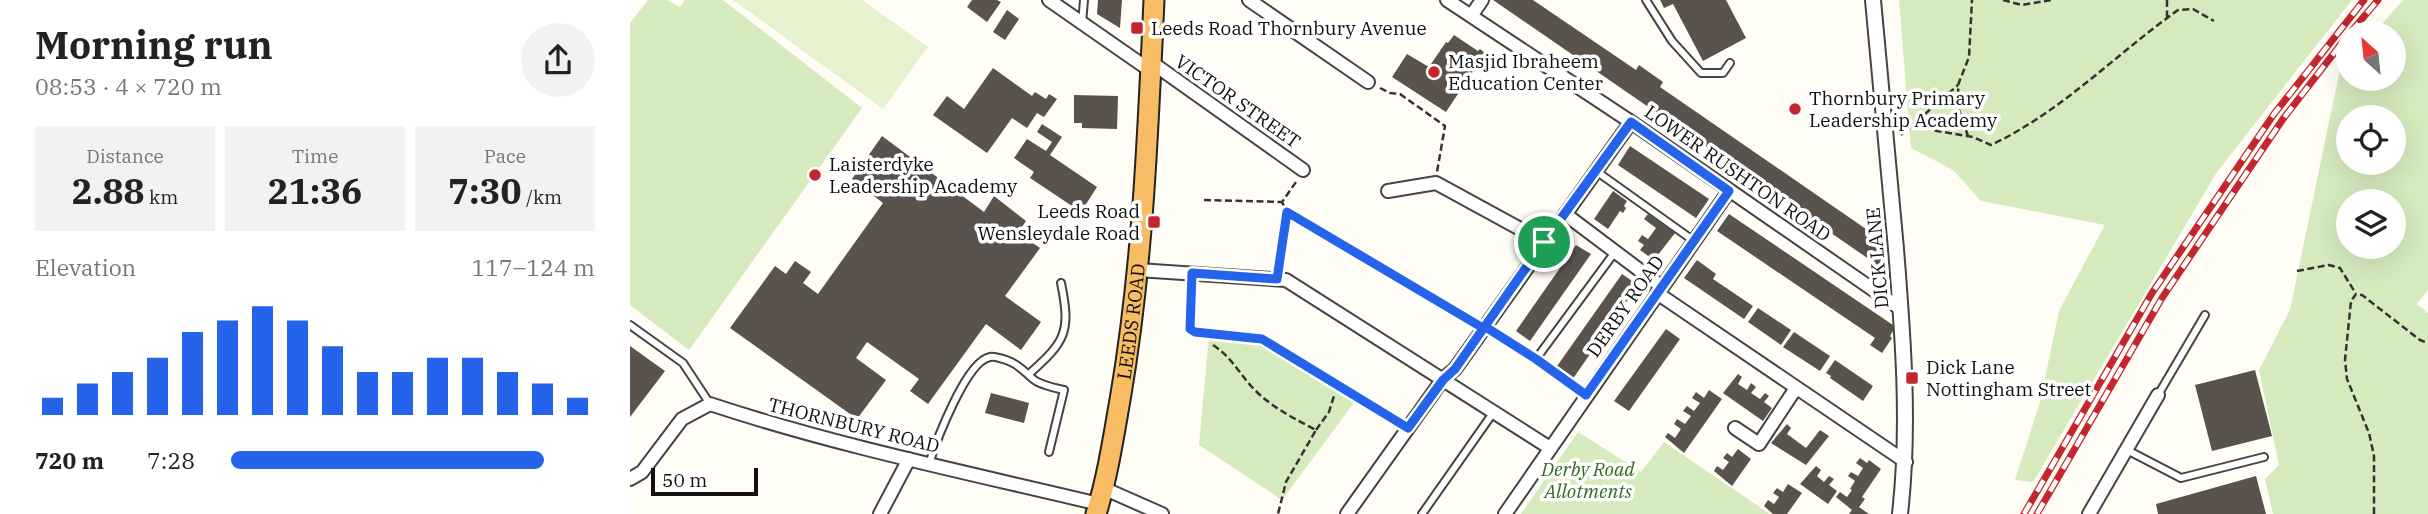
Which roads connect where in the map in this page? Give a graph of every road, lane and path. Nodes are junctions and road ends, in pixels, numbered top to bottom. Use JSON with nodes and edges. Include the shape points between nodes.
{"nodes":[{"id":1,"x":1049,"y":0,"type":"edge"},
{"id":2,"x":1084,"y":0,"type":"edge"},
{"id":3,"x":1154,"y":0,"type":"edge"},
{"id":4,"x":1249,"y":0,"type":"edge"},
{"id":5,"x":1447,"y":0,"type":"edge"},
{"id":6,"x":1482,"y":0,"type":"edge"},
{"id":7,"x":1646,"y":0,"type":"edge"},
{"id":8,"x":1873,"y":0,"type":"edge"},
{"id":9,"x":1972,"y":0,"type":"edge"},
{"id":10,"x":2003,"y":0,"type":"edge"},
{"id":11,"x":2051,"y":0,"type":"edge"},
{"id":12,"x":2167,"y":0,"type":"edge"},
{"id":13,"x":1471,"y":16,"type":"junction"},
{"id":14,"x":2167,"y":18,"type":"junction"},
{"id":15,"x":2214,"y":21,"type":"dead end"},
{"id":16,"x":1082,"y":23,"type":"junction"},
{"id":17,"x":1730,"y":63,"type":"dead end"},
{"id":18,"x":1151,"y":66,"type":"junction"},
{"id":19,"x":1368,"y":82,"type":"joint"},
{"id":20,"x":1958,"y":85,"type":"junction"},
{"id":21,"x":1631,"y":122,"type":"junction"},
{"id":22,"x":1915,"y":124,"type":"junction"},
{"id":23,"x":1901,"y":136,"type":"dead end"},
{"id":24,"x":1968,"y":136,"type":"junction"},
{"id":25,"x":1303,"y":170,"type":"joint"},
{"id":26,"x":1596,"y":171,"type":"junction"},
{"id":27,"x":1436,"y":183,"type":"junction"},
{"id":28,"x":1388,"y":191,"type":"dead end"},
{"id":29,"x":1729,"y":191,"type":"junction"},
{"id":30,"x":1204,"y":200,"type":"dead end"},
{"id":31,"x":1282,"y":202,"type":"junction"},
{"id":32,"x":1287,"y":212,"type":"junction"},
{"id":33,"x":1565,"y":214,"type":"junction"},
{"id":34,"x":1694,"y":241,"type":"junction"},
{"id":35,"x":1544,"y":242,"type":"junction"},
{"id":36,"x":1615,"y":252,"type":"junction"},
{"id":37,"x":1138,"y":270,"type":"junction"},
{"id":38,"x":2297,"y":271,"type":"dead end"},
{"id":39,"x":1192,"y":273,"type":"junction"},
{"id":40,"x":1277,"y":279,"type":"junction"},
{"id":41,"x":1061,"y":283,"type":"dead end"},
{"id":42,"x":1659,"y":290,"type":"junction"},
{"id":43,"x":2356,"y":294,"type":"junction"},
{"id":44,"x":1901,"y":309,"type":"junction"},
{"id":45,"x":2205,"y":315,"type":"dead end"},
{"id":46,"x":630,"y":325,"type":"edge"},
{"id":47,"x":1484,"y":327,"type":"junction"},
{"id":48,"x":1195,"y":332,"type":"junction"},
{"id":49,"x":2428,"y":343,"type":"edge"},
{"id":50,"x":1536,"y":359,"type":"junction"},
{"id":51,"x":1029,"y":374,"type":"junction"},
{"id":52,"x":1443,"y":380,"type":"junction"},
{"id":53,"x":1338,"y":384,"type":"junction"},
{"id":54,"x":1796,"y":388,"type":"junction"},
{"id":55,"x":1586,"y":395,"type":"junction"},
{"id":56,"x":2158,"y":396,"type":"joint"},
{"id":57,"x":710,"y":404,"type":"junction"},
{"id":58,"x":1494,"y":412,"type":"junction"},
{"id":59,"x":1408,"y":428,"type":"junction"},
{"id":60,"x":1735,"y":428,"type":"dead end"},
{"id":61,"x":1316,"y":430,"type":"junction"},
{"id":62,"x":1550,"y":448,"type":"junction"},
{"id":63,"x":2127,"y":450,"type":"junction"},
{"id":64,"x":1049,"y":452,"type":"dead end"},
{"id":65,"x":2264,"y":457,"type":"dead end"},
{"id":66,"x":909,"y":459,"type":"junction"},
{"id":67,"x":1906,"y":462,"type":"junction"},
{"id":68,"x":929,"y":464,"type":"junction"},
{"id":69,"x":630,"y":480,"type":"edge"},
{"id":70,"x":1099,"y":502,"type":"edge"},
{"id":71,"x":880,"y":514,"type":"edge"},
{"id":72,"x":1162,"y":514,"type":"edge"},
{"id":73,"x":1278,"y":514,"type":"edge"},
{"id":74,"x":1347,"y":514,"type":"edge"},
{"id":75,"x":1422,"y":514,"type":"edge"},
{"id":76,"x":1505,"y":514,"type":"edge"},
{"id":77,"x":1900,"y":514,"type":"edge"},
{"id":78,"x":2089,"y":514,"type":"edge"},
{"id":79,"x":2374,"y":514,"type":"edge"}],
"edges":[{"from":1,"to":16,"type":"street","name":"VICTOR STREET"},
{"from":2,"to":16,"type":"lane"},
{"from":3,"to":18,"type":"highway","name":"LEEDS ROAD"},
{"from":4,"to":19,"type":"street"},
{"from":5,"to":13,"type":"street","name":"LOWER RUSHTON ROAD"},
{"from":6,"to":13,"type":"street"},
{"from":7,"to":17,"type":"lane","via":[[1672,41],[1701,73],[1723,73]]},
{"from":8,"to":44,"type":"street","name":"DICK LANE"},
{"from":9,"to":20,"type":"path","via":[[1969,57]]},
{"from":10,"to":11,"type":"path","via":[[2022,5]]},
{"from":12,"to":14,"type":"path"},
{"from":13,"to":21,"type":"street","name":"LOWER RUSHTON ROAD"},
{"from":14,"to":15,"type":"path","via":[[2178,10],[2193,9]]},
{"from":14,"to":24,"type":"path","via":[[2019,132],[1991,145]]},
{"from":16,"to":18,"type":"street","name":"VICTOR STREET"},
{"from":18,"to":25,"type":"street","name":"VICTOR STREET"},
{"from":18,"to":37,"type":"highway","name":"LEEDS ROAD"},
{"from":19,"to":27,"type":"path","via":[[1400,94],[1445,126]]},
{"from":20,"to":22,"type":"path"},
{"from":20,"to":24,"type":"path","via":[[1959,110]]},
{"from":21,"to":26,"type":"street"},
{"from":21,"to":29,"type":"street","name":"LOWER RUSHTON ROAD"},
{"from":22,"to":23,"type":"path"},
{"from":22,"to":24,"type":"path"},
{"from":25,"to":31,"type":"path"},
{"from":26,"to":33,"type":"street"},
{"from":26,"to":34,"type":"lane"},
{"from":27,"to":28,"type":"street"},
{"from":27,"to":35,"type":"street"},
{"from":29,"to":34,"type":"street","name":"DERBY ROAD"},
{"from":29,"to":44,"type":"street","name":"LOWER RUSHTON ROAD"},
{"from":30,"to":31,"type":"path"},
{"from":31,"to":32,"type":"path"},
{"from":32,"to":40,"type":"path"},
{"from":32,"to":47,"type":"path"},
{"from":33,"to":35,"type":"street"},
{"from":33,"to":36,"type":"street"},
{"from":34,"to":42,"type":"street","name":"DERBY ROAD"},
{"from":35,"to":47,"type":"street"},
{"from":36,"to":42,"type":"street"},
{"from":36,"to":50,"type":"lane"},
{"from":37,"to":39,"type":"street"},
{"from":37,"to":70,"type":"highway","name":"LEEDS ROAD","via":[[1127,360]]},
{"from":38,"to":43,"type":"path","via":[[2329,265],[2340,268]]},
{"from":39,"to":40,"type":"street"},
{"from":39,"to":48,"type":"path","via":[[1190,329]]},
{"from":40,"to":52,"type":"street","via":[[1286,280]]},
{"from":41,"to":51,"type":"lane","via":[[1065,330]]},
{"from":42,"to":54,"type":"street"},
{"from":42,"to":55,"type":"street","name":"DERBY ROAD"},
{"from":43,"to":49,"type":"path"},
{"from":43,"to":79,"type":"path","via":[[2351,301],[2345,360],[2347,379],[2370,433]]},
{"from":44,"to":67,"type":"street","name":"DICK LANE"},
{"from":45,"to":56,"type":"lane"},
{"from":46,"to":57,"type":"lane","via":[[683,363]]},
{"from":47,"to":50,"type":"lane"},
{"from":47,"to":52,"type":"street"},
{"from":48,"to":53,"type":"lane","via":[[1262,339]]},
{"from":48,"to":61,"type":"path","via":[[1226,354],[1252,387],[1282,412]]},
{"from":50,"to":55,"type":"lane"},
{"from":51,"to":64,"type":"lane","via":[[1064,390]]},
{"from":51,"to":68,"type":"lane","via":[[1001,359],[980,362],[942,425]]},
{"from":52,"to":58,"type":"street"},
{"from":52,"to":59,"type":"street"},
{"from":53,"to":59,"type":"lane"},
{"from":53,"to":61,"type":"path","via":[[1329,412]]},
{"from":54,"to":60,"type":"street","via":[[1759,444]]},
{"from":54,"to":67,"type":"street"},
{"from":55,"to":62,"type":"street","name":"DERBY ROAD"},
{"from":56,"to":63,"type":"street"},
{"from":57,"to":66,"type":"street","name":"THORNBURY ROAD"},
{"from":57,"to":69,"type":"street","via":[[682,419],[642,472]]},
{"from":58,"to":62,"type":"street"},
{"from":58,"to":75,"type":"lane"},
{"from":59,"to":74,"type":"street"},
{"from":61,"to":73,"type":"path","via":[[1286,482]]},
{"from":62,"to":76,"type":"street","name":"DERBY ROAD"},
{"from":63,"to":65,"type":"lane","via":[[2181,478]]},
{"from":63,"to":78,"type":"street"},
{"from":66,"to":68,"type":"street","name":"THORNBURY ROAD"},
{"from":66,"to":71,"type":"street"},
{"from":67,"to":77,"type":"street","name":"DICK LANE"},
{"from":68,"to":70,"type":"street","name":"THORNBURY ROAD"},
{"from":70,"to":72,"type":"street","name":"THORNBURY ROAD"}]}
